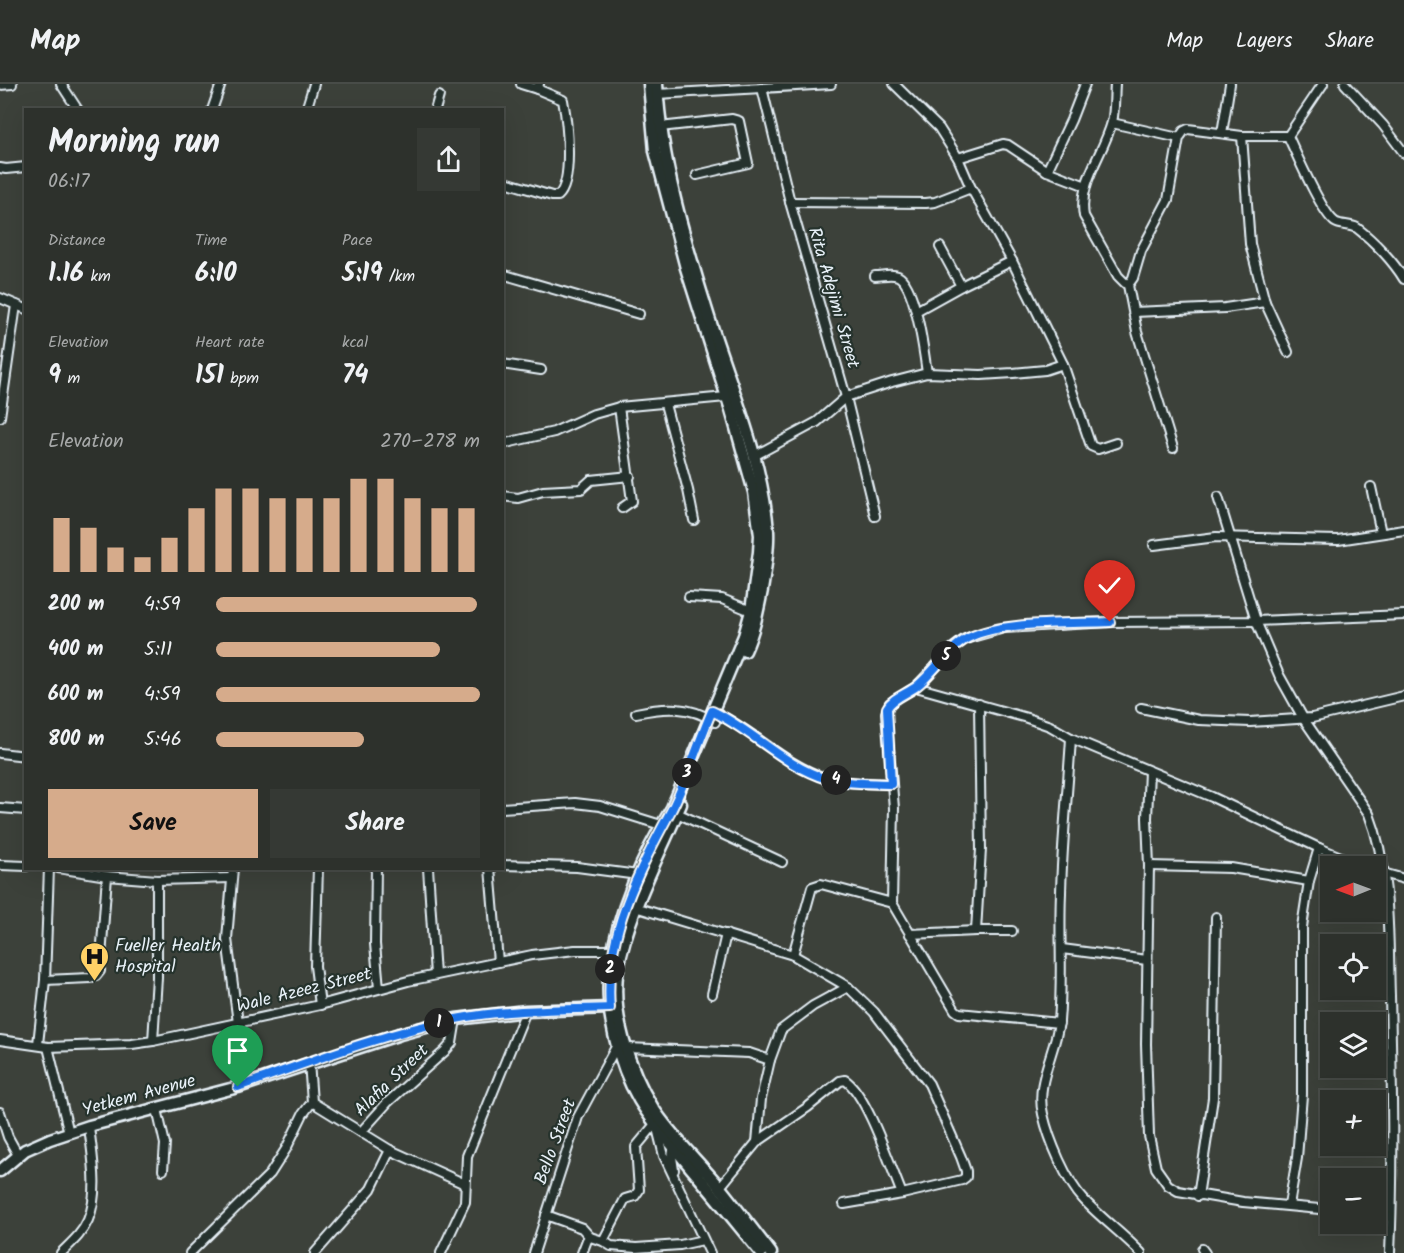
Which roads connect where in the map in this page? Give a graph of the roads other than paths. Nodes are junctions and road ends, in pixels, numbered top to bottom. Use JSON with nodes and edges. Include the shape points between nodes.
{"nodes":[{"id":1,"x":12,"y":84,"type":"edge"},
{"id":2,"x":61,"y":84,"type":"edge"},
{"id":3,"x":220,"y":84,"type":"edge"},
{"id":4,"x":314,"y":84,"type":"edge"},
{"id":5,"x":521,"y":84,"type":"edge"},
{"id":6,"x":649,"y":84,"type":"edge"},
{"id":7,"x":831,"y":84,"type":"edge"},
{"id":8,"x":894,"y":84,"type":"edge"},
{"id":9,"x":1085,"y":84,"type":"edge"},
{"id":10,"x":1115,"y":84,"type":"edge"},
{"id":11,"x":1230,"y":84,"type":"edge"},
{"id":12,"x":1323,"y":84,"type":"edge"},
{"id":13,"x":1345,"y":84,"type":"edge"},
{"id":14,"x":0,"y":85,"type":"edge"},
{"id":15,"x":538,"y":87,"type":"edge"},
{"id":16,"x":762,"y":88,"type":"junction"},
{"id":17,"x":657,"y":89,"type":"edge"},
{"id":18,"x":439,"y":96,"type":"dead end"},
{"id":19,"x":77,"y":108,"type":"edge"},
{"id":20,"x":213,"y":108,"type":"edge"},
{"id":21,"x":307,"y":108,"type":"edge"},
{"id":22,"x":436,"y":108,"type":"edge"},
{"id":23,"x":1112,"y":123,"type":"junction"},
{"id":24,"x":660,"y":127,"type":"junction"},
{"id":25,"x":1222,"y":133,"type":"junction"},
{"id":26,"x":1242,"y":136,"type":"junction"},
{"id":27,"x":1288,"y":136,"type":"junction"},
{"id":28,"x":1179,"y":138,"type":"junction"},
{"id":29,"x":1404,"y":153,"type":"edge"},
{"id":30,"x":958,"y":158,"type":"junction"},
{"id":31,"x":24,"y":167,"type":"edge"},
{"id":32,"x":0,"y":168,"type":"edge"},
{"id":33,"x":1047,"y":171,"type":"junction"},
{"id":34,"x":697,"y":175,"type":"dead end"},
{"id":35,"x":504,"y":182,"type":"edge"},
{"id":36,"x":1086,"y":186,"type":"junction"},
{"id":37,"x":970,"y":188,"type":"junction"},
{"id":38,"x":790,"y":202,"type":"junction"},
{"id":39,"x":940,"y":247,"type":"dead end"},
{"id":40,"x":1012,"y":261,"type":"junction"},
{"id":41,"x":504,"y":275,"type":"edge"},
{"id":42,"x":875,"y":276,"type":"dead end"},
{"id":43,"x":1404,"y":279,"type":"edge"},
{"id":44,"x":1128,"y":285,"type":"junction"},
{"id":45,"x":961,"y":286,"type":"junction"},
{"id":46,"x":0,"y":298,"type":"edge"},
{"id":47,"x":1265,"y":302,"type":"junction"},
{"id":48,"x":16,"y":305,"type":"junction"},
{"id":49,"x":24,"y":308,"type":"edge"},
{"id":50,"x":916,"y":311,"type":"junction"},
{"id":51,"x":1134,"y":312,"type":"junction"},
{"id":52,"x":639,"y":314,"type":"dead end"},
{"id":53,"x":1288,"y":352,"type":"dead end"},
{"id":54,"x":504,"y":363,"type":"edge"},
{"id":55,"x":1063,"y":363,"type":"junction"},
{"id":56,"x":541,"y":370,"type":"dead end"},
{"id":57,"x":927,"y":373,"type":"junction"},
{"id":58,"x":2,"y":392,"type":"edge"},
{"id":59,"x":726,"y":397,"type":"junction"},
{"id":60,"x":846,"y":397,"type":"junction"},
{"id":61,"x":665,"y":404,"type":"junction"},
{"id":62,"x":618,"y":407,"type":"junction"},
{"id":63,"x":735,"y":409,"type":"junction"},
{"id":64,"x":0,"y":417,"type":"edge"},
{"id":65,"x":1116,"y":443,"type":"dead end"},
{"id":66,"x":504,"y":444,"type":"edge"},
{"id":67,"x":1173,"y":448,"type":"dead end"},
{"id":68,"x":754,"y":456,"type":"junction"},
{"id":69,"x":630,"y":476,"type":"junction"},
{"id":70,"x":1371,"y":488,"type":"dead end"},
{"id":71,"x":504,"y":496,"type":"edge"},
{"id":72,"x":1218,"y":497,"type":"dead end"},
{"id":73,"x":622,"y":508,"type":"dead end"},
{"id":74,"x":875,"y":516,"type":"dead end"},
{"id":75,"x":694,"y":520,"type":"dead end"},
{"id":76,"x":1404,"y":530,"type":"edge"},
{"id":77,"x":1381,"y":533,"type":"junction"},
{"id":78,"x":1230,"y":538,"type":"junction"},
{"id":79,"x":1154,"y":544,"type":"dead end"},
{"id":80,"x":689,"y":597,"type":"dead end"},
{"id":81,"x":1404,"y":615,"type":"edge"},
{"id":82,"x":752,"y":616,"type":"junction"},
{"id":83,"x":1256,"y":621,"type":"junction"},
{"id":84,"x":916,"y":687,"type":"junction"},
{"id":85,"x":1404,"y":696,"type":"edge"},
{"id":86,"x":979,"y":704,"type":"junction"},
{"id":87,"x":1141,"y":708,"type":"dead end"},
{"id":88,"x":636,"y":713,"type":"dead end"},
{"id":89,"x":714,"y":716,"type":"junction"},
{"id":90,"x":1303,"y":718,"type":"junction"},
{"id":91,"x":1071,"y":738,"type":"junction"},
{"id":92,"x":0,"y":753,"type":"edge"},
{"id":93,"x":24,"y":756,"type":"edge"},
{"id":94,"x":1149,"y":771,"type":"junction"},
{"id":95,"x":891,"y":784,"type":"junction"},
{"id":96,"x":0,"y":808,"type":"edge"},
{"id":97,"x":504,"y":808,"type":"edge"},
{"id":98,"x":24,"y":810,"type":"edge"},
{"id":99,"x":677,"y":813,"type":"junction"},
{"id":100,"x":662,"y":825,"type":"junction"},
{"id":101,"x":1319,"y":848,"type":"junction"},
{"id":102,"x":1338,"y":856,"type":"edge"},
{"id":103,"x":1377,"y":856,"type":"edge"},
{"id":104,"x":782,"y":862,"type":"dead end"},
{"id":105,"x":0,"y":865,"type":"edge"},
{"id":106,"x":504,"y":865,"type":"edge"},
{"id":107,"x":24,"y":866,"type":"edge"},
{"id":108,"x":1149,"y":866,"type":"junction"},
{"id":109,"x":49,"y":870,"type":"edge"},
{"id":110,"x":70,"y":870,"type":"edge"},
{"id":111,"x":233,"y":870,"type":"edge"},
{"id":112,"x":318,"y":870,"type":"edge"},
{"id":113,"x":376,"y":870,"type":"edge"},
{"id":114,"x":428,"y":870,"type":"edge"},
{"id":115,"x":490,"y":870,"type":"edge"},
{"id":116,"x":1386,"y":874,"type":"edge"},
{"id":117,"x":638,"y":875,"type":"junction"},
{"id":118,"x":107,"y":876,"type":"junction"},
{"id":119,"x":231,"y":878,"type":"junction"},
{"id":120,"x":1404,"y":879,"type":"edge"},
{"id":121,"x":157,"y":880,"type":"junction"},
{"id":122,"x":1309,"y":881,"type":"junction"},
{"id":123,"x":892,"y":903,"type":"junction"},
{"id":124,"x":635,"y":907,"type":"junction"},
{"id":125,"x":1386,"y":910,"type":"edge"},
{"id":126,"x":1216,"y":917,"type":"dead end"},
{"id":127,"x":976,"y":931,"type":"junction"},
{"id":128,"x":1012,"y":931,"type":"dead end"},
{"id":129,"x":726,"y":934,"type":"junction"},
{"id":130,"x":910,"y":934,"type":"junction"},
{"id":131,"x":1062,"y":949,"type":"junction"},
{"id":132,"x":613,"y":950,"type":"junction"},
{"id":133,"x":792,"y":955,"type":"junction"},
{"id":134,"x":1147,"y":960,"type":"junction"},
{"id":135,"x":498,"y":962,"type":"junction"},
{"id":136,"x":435,"y":975,"type":"junction"},
{"id":137,"x":45,"y":980,"type":"junction"},
{"id":138,"x":849,"y":987,"type":"junction"},
{"id":139,"x":379,"y":988,"type":"junction"},
{"id":140,"x":712,"y":994,"type":"dead end"},
{"id":141,"x":320,"y":1005,"type":"junction"},
{"id":142,"x":610,"y":1008,"type":"junction"},
{"id":143,"x":526,"y":1011,"type":"junction"},
{"id":144,"x":456,"y":1019,"type":"junction"},
{"id":145,"x":238,"y":1023,"type":"junction"},
{"id":146,"x":1059,"y":1023,"type":"junction"},
{"id":147,"x":0,"y":1040,"type":"edge"},
{"id":148,"x":153,"y":1041,"type":"junction"},
{"id":149,"x":39,"y":1044,"type":"junction"},
{"id":150,"x":48,"y":1047,"type":"junction"},
{"id":151,"x":622,"y":1047,"type":"junction"},
{"id":152,"x":770,"y":1060,"type":"junction"},
{"id":153,"x":309,"y":1062,"type":"junction"},
{"id":154,"x":312,"y":1102,"type":"junction"},
{"id":155,"x":157,"y":1109,"type":"junction"},
{"id":156,"x":0,"y":1112,"type":"edge"},
{"id":157,"x":656,"y":1125,"type":"junction"},
{"id":158,"x":89,"y":1126,"type":"junction"},
{"id":159,"x":361,"y":1132,"type":"junction"},
{"id":160,"x":69,"y":1133,"type":"junction"},
{"id":161,"x":676,"y":1142,"type":"junction"},
{"id":162,"x":757,"y":1142,"type":"junction"},
{"id":163,"x":390,"y":1150,"type":"junction"},
{"id":164,"x":18,"y":1155,"type":"junction"},
{"id":165,"x":163,"y":1170,"type":"dead end"},
{"id":166,"x":0,"y":1171,"type":"edge"},
{"id":167,"x":675,"y":1178,"type":"junction"},
{"id":168,"x":465,"y":1184,"type":"junction"},
{"id":169,"x":720,"y":1187,"type":"junction"},
{"id":170,"x":902,"y":1194,"type":"junction"},
{"id":171,"x":1197,"y":1196,"type":"junction"},
{"id":172,"x":844,"y":1204,"type":"dead end"},
{"id":173,"x":1289,"y":1205,"type":"junction"},
{"id":174,"x":1320,"y":1209,"type":"edge"},
{"id":175,"x":546,"y":1215,"type":"junction"},
{"id":176,"x":1386,"y":1217,"type":"edge"},
{"id":177,"x":1391,"y":1217,"type":"junction"},
{"id":178,"x":590,"y":1238,"type":"junction"},
{"id":179,"x":704,"y":1240,"type":"junction"},
{"id":180,"x":603,"y":1241,"type":"junction"},
{"id":181,"x":651,"y":1250,"type":"edge"},
{"id":182,"x":535,"y":1251,"type":"edge"},
{"id":183,"x":61,"y":1253,"type":"edge"},
{"id":184,"x":190,"y":1253,"type":"edge"},
{"id":185,"x":315,"y":1253,"type":"edge"},
{"id":186,"x":441,"y":1253,"type":"edge"},
{"id":187,"x":545,"y":1253,"type":"edge"},
{"id":188,"x":582,"y":1253,"type":"edge"},
{"id":189,"x":710,"y":1253,"type":"edge"},
{"id":190,"x":761,"y":1253,"type":"edge"},
{"id":191,"x":771,"y":1253,"type":"edge"},
{"id":192,"x":1141,"y":1253,"type":"edge"},
{"id":193,"x":1390,"y":1253,"type":"edge"}],
"edges":[{"from":1,"to":14,"type":"street"},
{"from":2,"to":19,"type":"street"},
{"from":3,"to":20,"type":"street"},
{"from":4,"to":21,"type":"street"},
{"from":5,"to":15,"type":"street"},
{"from":6,"to":59,"type":"main road","via":[[655,151]]},
{"from":7,"to":16,"type":"street"},
{"from":8,"to":30,"type":"street","via":[[939,128]]},
{"from":9,"to":33,"type":"street"},
{"from":10,"to":23,"type":"street"},
{"from":11,"to":25,"type":"street"},
{"from":12,"to":27,"type":"street"},
{"from":13,"to":29,"type":"street"},
{"from":15,"to":35,"type":"street","via":[[563,100],[569,157],[564,189],[558,196],[552,196]]},
{"from":16,"to":17,"type":"street"},
{"from":16,"to":38,"type":"street","name":"Rita Adejimi Street"},
{"from":17,"to":24,"type":"main road"},
{"from":18,"to":22,"type":"street"},
{"from":23,"to":28,"type":"street"},
{"from":23,"to":36,"type":"street"},
{"from":24,"to":34,"type":"street","via":[[739,121],[748,163]]},
{"from":24,"to":63,"type":"main road","via":[[674,195]]},
{"from":25,"to":26,"type":"street"},
{"from":25,"to":28,"type":"street","via":[[1188,129]]},
{"from":26,"to":27,"type":"street"},
{"from":26,"to":47,"type":"street","via":[[1250,244]]},
{"from":27,"to":43,"type":"street","via":[[1335,222],[1357,228]]},
{"from":28,"to":44,"type":"street","via":[[1168,200]]},
{"from":30,"to":33,"type":"street","via":[[1003,144]]},
{"from":30,"to":37,"type":"street"},
{"from":31,"to":32,"type":"street"},
{"from":33,"to":36,"type":"street"},
{"from":36,"to":44,"type":"street","via":[[1084,216],[1118,276]]},
{"from":37,"to":38,"type":"street","via":[[926,203]]},
{"from":37,"to":40,"type":"street"},
{"from":38,"to":60,"type":"street","name":"Rita Adejimi Street"},
{"from":39,"to":45,"type":"street"},
{"from":40,"to":45,"type":"street"},
{"from":40,"to":55,"type":"street"},
{"from":41,"to":52,"type":"street"},
{"from":42,"to":50,"type":"street","via":[[899,276]]},
{"from":44,"to":51,"type":"street"},
{"from":45,"to":50,"type":"street"},
{"from":46,"to":48,"type":"street"},
{"from":47,"to":51,"type":"street"},
{"from":47,"to":53,"type":"street"},
{"from":48,"to":49,"type":"street"},
{"from":48,"to":58,"type":"street"},
{"from":50,"to":57,"type":"street"},
{"from":51,"to":67,"type":"street"},
{"from":54,"to":56,"type":"street"},
{"from":55,"to":57,"type":"street","via":[[1045,370],[1013,373]]},
{"from":55,"to":65,"type":"street","via":[[1091,446],[1098,449]]},
{"from":57,"to":60,"type":"street"},
{"from":58,"to":64,"type":"street"},
{"from":59,"to":61,"type":"street"},
{"from":59,"to":63,"type":"main road"},
{"from":60,"to":68,"type":"street","via":[[817,422]]},
{"from":60,"to":74,"type":"street","name":"Rita Adejimi Street"},
{"from":61,"to":62,"type":"street"},
{"from":61,"to":75,"type":"street"},
{"from":62,"to":66,"type":"street","via":[[554,432]]},
{"from":62,"to":69,"type":"street"},
{"from":63,"to":68,"type":"main road"},
{"from":63,"to":82,"type":"main road","via":[[760,535]]},
{"from":68,"to":82,"type":"main road","via":[[768,532]]},
{"from":69,"to":71,"type":"street","via":[[591,480],[581,489],[543,491],[518,498]]},
{"from":69,"to":73,"type":"street","via":[[632,501]]},
{"from":70,"to":77,"type":"street"},
{"from":72,"to":78,"type":"street"},
{"from":76,"to":77,"type":"street"},
{"from":77,"to":78,"type":"street","via":[[1338,540]]},
{"from":78,"to":79,"type":"street"},
{"from":78,"to":83,"type":"street"},
{"from":80,"to":82,"type":"street","via":[[722,599]]},
{"from":81,"to":83,"type":"street"},
{"from":82,"to":89,"type":"main road"},
{"from":83,"to":84,"type":"street","via":[[1110,622],[998,629],[965,639]]},
{"from":83,"to":90,"type":"street"},
{"from":84,"to":86,"type":"street"},
{"from":84,"to":95,"type":"street","via":[[887,708]]},
{"from":85,"to":90,"type":"street"},
{"from":86,"to":91,"type":"street","via":[[1050,726]]},
{"from":86,"to":127,"type":"street","via":[[981,849]]},
{"from":87,"to":90,"type":"street","via":[[1198,720]]},
{"from":88,"to":89,"type":"street","via":[[670,708]]},
{"from":89,"to":95,"type":"street","via":[[742,727],[786,758],[827,779]]},
{"from":89,"to":99,"type":"main road"},
{"from":89,"to":100,"type":"main road"},
{"from":90,"to":103,"type":"street","via":[[1369,814]]},
{"from":91,"to":94,"type":"street"},
{"from":91,"to":131,"type":"street","via":[[1061,893]]},
{"from":92,"to":93,"type":"street"},
{"from":94,"to":101,"type":"street"},
{"from":94,"to":108,"type":"street"},
{"from":95,"to":123,"type":"street"},
{"from":96,"to":98,"type":"street"},
{"from":97,"to":100,"type":"street","via":[[575,803],[600,806]]},
{"from":99,"to":104,"type":"street"},
{"from":99,"to":124,"type":"main road"},
{"from":100,"to":117,"type":"main road"},
{"from":101,"to":102,"type":"street"},
{"from":101,"to":122,"type":"street"},
{"from":105,"to":107,"type":"street"},
{"from":106,"to":117,"type":"street","via":[[577,867]]},
{"from":108,"to":122,"type":"street","via":[[1231,868]]},
{"from":108,"to":134,"type":"street"},
{"from":109,"to":137,"type":"street"},
{"from":110,"to":118,"type":"street"},
{"from":111,"to":119,"type":"street"},
{"from":112,"to":141,"type":"street","via":[[315,966]]},
{"from":113,"to":139,"type":"street"},
{"from":114,"to":136,"type":"street"},
{"from":115,"to":135,"type":"street"},
{"from":116,"to":120,"type":"street"},
{"from":117,"to":132,"type":"main road"},
{"from":118,"to":121,"type":"street"},
{"from":118,"to":137,"type":"street","via":[[100,971],[90,978]]},
{"from":119,"to":121,"type":"street"},
{"from":119,"to":145,"type":"street","via":[[227,939]]},
{"from":121,"to":148,"type":"street"},
{"from":122,"to":173,"type":"street","via":[[1302,927],[1302,1095]]},
{"from":123,"to":130,"type":"street"},
{"from":123,"to":133,"type":"street","via":[[816,884]]},
{"from":124,"to":129,"type":"street"},
{"from":124,"to":151,"type":"main road","via":[[616,988]]},
{"from":125,"to":177,"type":"street","via":[[1392,1078]]},
{"from":126,"to":171,"type":"street","via":[[1213,1098]]},
{"from":127,"to":128,"type":"street"},
{"from":127,"to":130,"type":"street"},
{"from":129,"to":133,"type":"street"},
{"from":129,"to":140,"type":"street"},
{"from":130,"to":146,"type":"street","via":[[959,1013]]},
{"from":131,"to":134,"type":"street"},
{"from":131,"to":146,"type":"street"},
{"from":132,"to":135,"type":"street","name":"Wale Azeez Street","via":[[575,950]]},
{"from":132,"to":142,"type":"main road","via":[[608,988]]},
{"from":133,"to":138,"type":"street"},
{"from":134,"to":171,"type":"street","via":[[1146,1068],[1151,1151],[1156,1168],[1168,1185]]},
{"from":135,"to":136,"type":"street","name":"Wale Azeez Street"},
{"from":136,"to":139,"type":"street","name":"Wale Azeez Street"},
{"from":137,"to":149,"type":"street"},
{"from":138,"to":152,"type":"street","via":[[787,1024]]},
{"from":138,"to":170,"type":"street","via":[[874,1012],[929,1084],[966,1171],[962,1180]]},
{"from":139,"to":141,"type":"street","name":"Wale Azeez Street"},
{"from":141,"to":145,"type":"street","name":"Wale Azeez Street"},
{"from":142,"to":143,"type":"main road","name":"Yetkem Avenue"},
{"from":142,"to":151,"type":"main road"},
{"from":143,"to":144,"type":"main road","name":"Yetkem Avenue"},
{"from":143,"to":168,"type":"street","via":[[467,1156]]},
{"from":144,"to":153,"type":"main road","name":"Yetkem Avenue"},
{"from":144,"to":159,"type":"street","name":"Alafia Street","via":[[452,1043],[446,1051],[388,1102]]},
{"from":145,"to":148,"type":"street","name":"Wale Azeez Street"},
{"from":146,"to":192,"type":"street","via":[[1041,1100],[1048,1132],[1082,1198]]},
{"from":147,"to":149,"type":"street","name":"Wale Azeez Street"},
{"from":148,"to":150,"type":"street","name":"Wale Azeez Street"},
{"from":149,"to":150,"type":"street","name":"Wale Azeez Street"},
{"from":150,"to":160,"type":"street"},
{"from":151,"to":152,"type":"street","via":[[749,1053]]},
{"from":151,"to":157,"type":"main road","via":[[637,1097]]},
{"from":151,"to":161,"type":"main road"},
{"from":151,"to":175,"type":"street","name":"Bello Street","via":[[578,1117]]},
{"from":152,"to":162,"type":"street"},
{"from":153,"to":154,"type":"street"},
{"from":153,"to":155,"type":"main road","name":"Yetkem Avenue"},
{"from":154,"to":159,"type":"street"},
{"from":154,"to":184,"type":"street","via":[[270,1174]]},
{"from":155,"to":158,"type":"main road","name":"Yetkem Avenue"},
{"from":155,"to":165,"type":"street","via":[[165,1144]]},
{"from":156,"to":164,"type":"street"},
{"from":157,"to":161,"type":"main road"},
{"from":157,"to":167,"type":"street"},
{"from":157,"to":180,"type":"street","via":[[636,1147],[639,1190],[625,1199]]},
{"from":158,"to":160,"type":"main road","name":"Yetkem Avenue"},
{"from":158,"to":183,"type":"street","via":[[94,1169],[91,1211],[84,1228]]},
{"from":159,"to":163,"type":"street"},
{"from":160,"to":164,"type":"main road","name":"Yetkem Avenue"},
{"from":161,"to":167,"type":"street"},
{"from":161,"to":169,"type":"main road"},
{"from":161,"to":190,"type":"main road"},
{"from":162,"to":169,"type":"street"},
{"from":162,"to":170,"type":"street","via":[[845,1080],[863,1101]]},
{"from":163,"to":168,"type":"street"},
{"from":163,"to":185,"type":"street","via":[[371,1189]]},
{"from":164,"to":166,"type":"main road","name":"Yetkem Avenue"},
{"from":167,"to":179,"type":"street"},
{"from":168,"to":186,"type":"street","via":[[465,1202]]},
{"from":169,"to":191,"type":"main road"},
{"from":170,"to":172,"type":"street"},
{"from":171,"to":173,"type":"street"},
{"from":173,"to":174,"type":"street"},
{"from":175,"to":178,"type":"street","via":[[582,1228]]},
{"from":175,"to":182,"type":"street","name":"Bello Street"},
{"from":176,"to":177,"type":"street"},
{"from":177,"to":193,"type":"street"},
{"from":178,"to":180,"type":"street"},
{"from":178,"to":188,"type":"street"},
{"from":179,"to":181,"type":"street"},
{"from":179,"to":189,"type":"street"},
{"from":180,"to":181,"type":"street","via":[[611,1246]]},
{"from":182,"to":187,"type":"street"}]}
